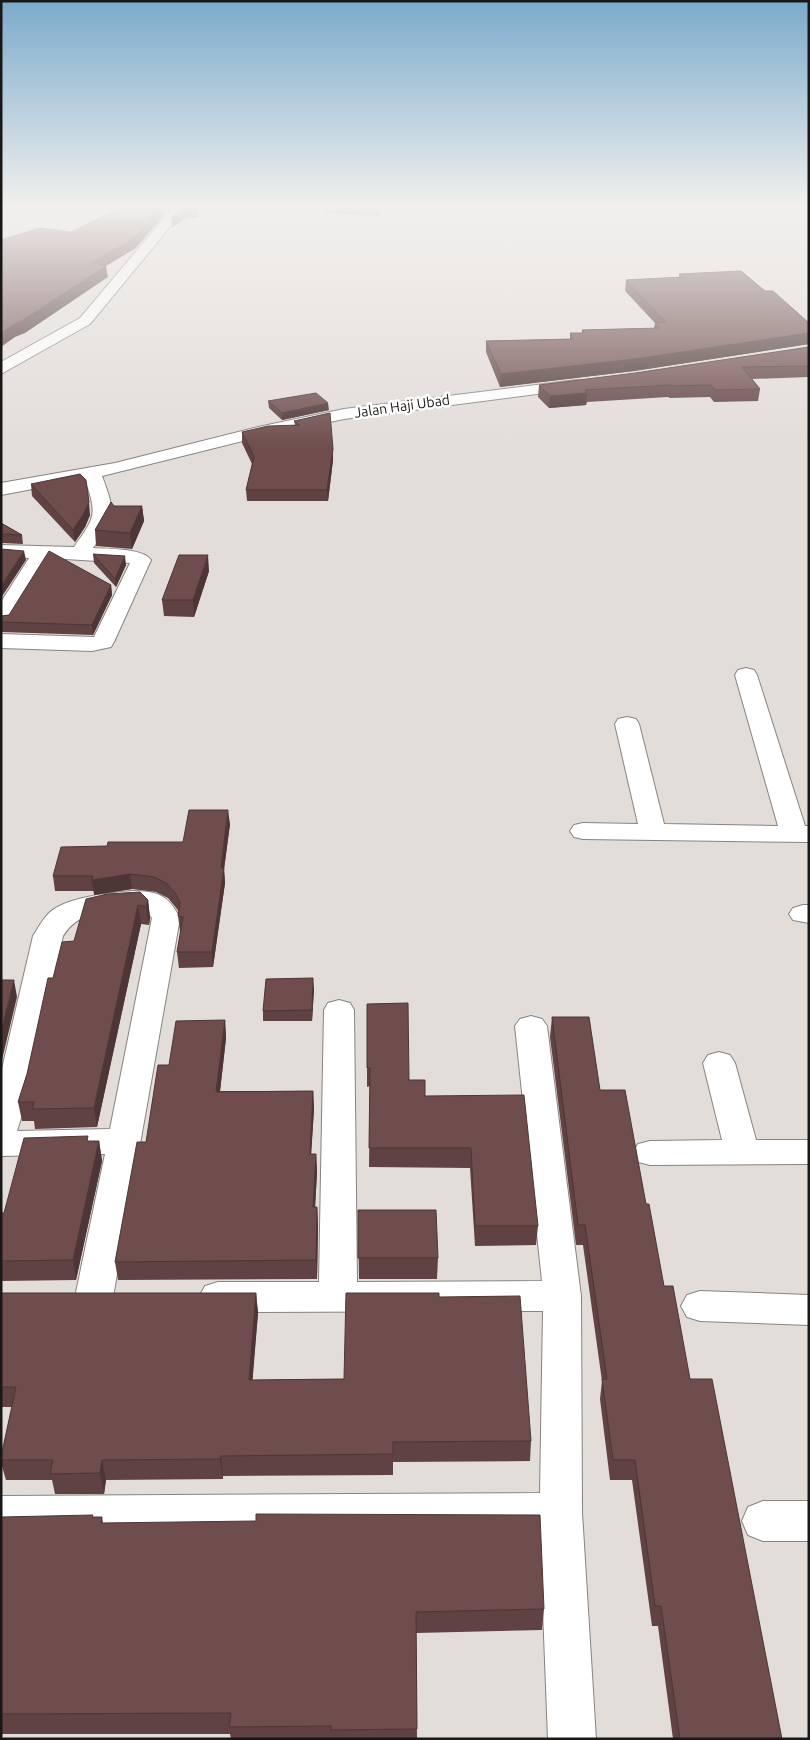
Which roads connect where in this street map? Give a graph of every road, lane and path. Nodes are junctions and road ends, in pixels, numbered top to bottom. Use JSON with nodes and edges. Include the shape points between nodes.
{"nodes":[{"id":1,"x":114,"y":286,"type":"edge"},
{"id":2,"x":1,"y":369,"type":"edge"},
{"id":3,"x":596,"y":382,"type":"edge"},
{"id":4,"x":92,"y":472,"type":"junction"},
{"id":5,"x":1,"y":489,"type":"edge"},
{"id":6,"x":1,"y":551,"type":"edge"},
{"id":7,"x":43,"y":552,"type":"junction"},
{"id":8,"x":80,"y":553,"type":"junction"},
{"id":9,"x":1,"y":619,"type":"edge"},
{"id":10,"x":1,"y":641,"type":"edge"},
{"id":11,"x":746,"y":674,"type":"dead end"},
{"id":12,"x":627,"y":724,"type":"dead end"},
{"id":13,"x":583,"y":831,"type":"dead end"},
{"id":14,"x":654,"y":832,"type":"junction"},
{"id":15,"x":801,"y":834,"type":"edge"},
{"id":16,"x":339,"y":1010,"type":"dead end"},
{"id":17,"x":531,"y":1026,"type":"dead end"},
{"id":18,"x":719,"y":1063,"type":"dead end"},
{"id":19,"x":1,"y":1130,"type":"edge"},
{"id":20,"x":125,"y":1141,"type":"junction"},
{"id":21,"x":1,"y":1144,"type":"edge"},
{"id":22,"x":742,"y":1151,"type":"junction"},
{"id":23,"x":809,"y":1152,"type":"edge"},
{"id":24,"x":650,"y":1153,"type":"dead end"},
{"id":25,"x":562,"y":1296,"type":"junction"},
{"id":26,"x":57,"y":1297,"type":"edge"},
{"id":27,"x":182,"y":1297,"type":"edge"},
{"id":28,"x":338,"y":1297,"type":"junction"},
{"id":29,"x":700,"y":1306,"type":"dead end"},
{"id":30,"x":809,"y":1310,"type":"edge"},
{"id":31,"x":561,"y":1512,"type":"junction"},
{"id":32,"x":1,"y":1516,"type":"edge"},
{"id":33,"x":764,"y":1521,"type":"dead end"},
{"id":34,"x":809,"y":1521,"type":"edge"},
{"id":35,"x":572,"y":1739,"type":"edge"}],
"edges":[{"from":1,"to":2,"type":"street","via":[[85,321]]},
{"from":3,"to":4,"type":"street","name":"Jalan Haji Ubad","via":[[344,414]]},
{"from":4,"to":5,"type":"street","name":"Jalan Haji Ubad"},
{"from":4,"to":8,"type":"street","via":[[102,504],[101,523]]},
{"from":6,"to":7,"type":"street"},
{"from":7,"to":8,"type":"street"},
{"from":7,"to":9,"type":"street"},
{"from":8,"to":10,"type":"street","via":[[141,560],[106,640],[92,644]]},
{"from":11,"to":15,"type":"street"},
{"from":12,"to":14,"type":"street"},
{"from":13,"to":14,"type":"street"},
{"from":14,"to":15,"type":"street"},
{"from":16,"to":28,"type":"street"},
{"from":17,"to":25,"type":"street"},
{"from":18,"to":22,"type":"street"},
{"from":19,"to":20,"type":"street","via":[[13,1093],[48,936],[61,917],[81,907],[132,900],[151,901],[160,906],[166,918]]},
{"from":20,"to":21,"type":"street"},
{"from":20,"to":26,"type":"street","via":[[108,1297]]},
{"from":22,"to":23,"type":"street"},
{"from":22,"to":24,"type":"street"},
{"from":25,"to":28,"type":"street"},
{"from":25,"to":31,"type":"street"},
{"from":27,"to":28,"type":"street"},
{"from":29,"to":30,"type":"street"},
{"from":31,"to":32,"type":"street"},
{"from":31,"to":35,"type":"street"},
{"from":33,"to":34,"type":"street"}]}
